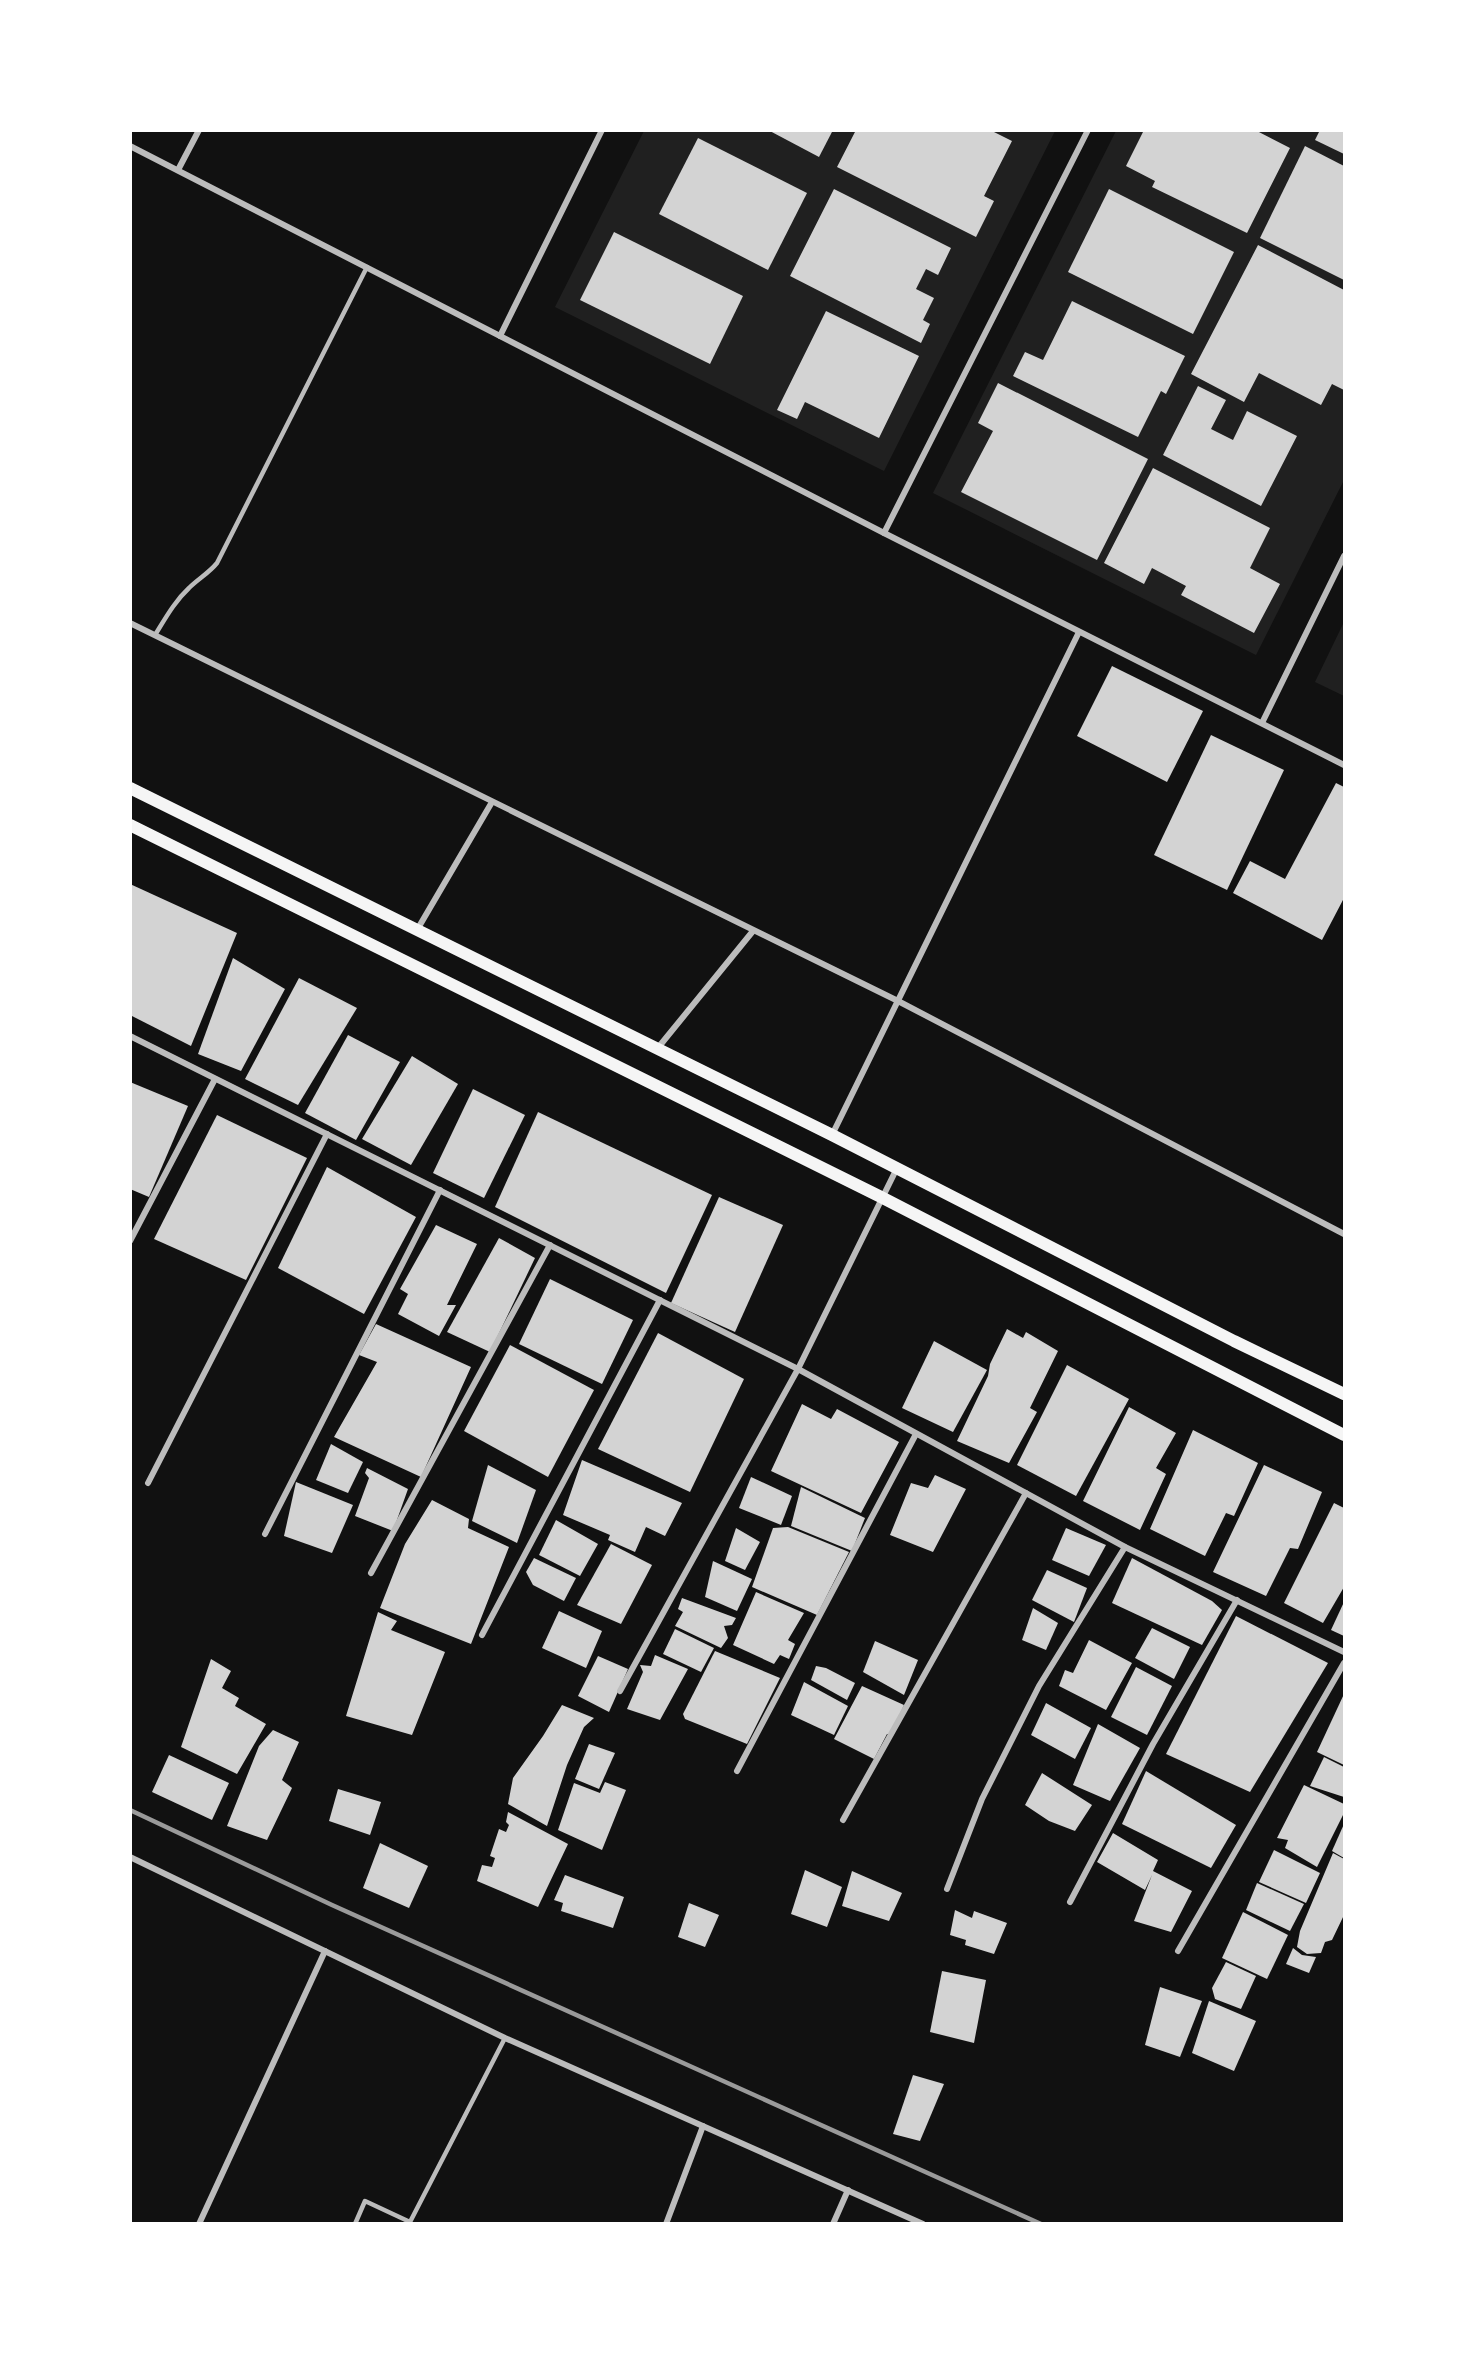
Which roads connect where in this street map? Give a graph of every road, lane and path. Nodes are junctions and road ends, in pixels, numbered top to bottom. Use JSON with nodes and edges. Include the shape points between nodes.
{"nodes":[{"id":1,"x":199,"y":130,"type":"edge"},
{"id":2,"x":602,"y":130,"type":"edge"},
{"id":3,"x":1088,"y":130,"type":"edge"},
{"id":4,"x":130,"y":146,"type":"edge"},
{"id":5,"x":178,"y":170,"type":"junction"},
{"id":6,"x":367,"y":267,"type":"junction"},
{"id":7,"x":500,"y":336,"type":"junction"},
{"id":8,"x":884,"y":533,"type":"junction"},
{"id":9,"x":1344,"y":556,"type":"edge"},
{"id":10,"x":130,"y":623,"type":"edge"},
{"id":11,"x":1079,"y":632,"type":"junction"},
{"id":12,"x":155,"y":635,"type":"junction"},
{"id":13,"x":1262,"y":723,"type":"junction"},
{"id":14,"x":1344,"y":765,"type":"edge"},
{"id":15,"x":130,"y":788,"type":"edge"},
{"id":16,"x":492,"y":802,"type":"junction"},
{"id":17,"x":130,"y":825,"type":"edge"},
{"id":18,"x":417,"y":930,"type":"junction"},
{"id":19,"x":753,"y":931,"type":"junction"},
{"id":20,"x":898,"y":1001,"type":"junction"},
{"id":21,"x":130,"y":1036,"type":"edge"},
{"id":22,"x":656,"y":1049,"type":"junction"},
{"id":23,"x":215,"y":1079,"type":"junction"},
{"id":24,"x":327,"y":1134,"type":"junction"},
{"id":25,"x":832,"y":1135,"type":"junction"},
{"id":26,"x":897,"y":1168,"type":"junction"},
{"id":27,"x":440,"y":1191,"type":"junction"},
{"id":28,"x":881,"y":1197,"type":"junction"},
{"id":29,"x":1344,"y":1234,"type":"edge"},
{"id":30,"x":130,"y":1241,"type":"edge"},
{"id":31,"x":550,"y":1245,"type":"junction"},
{"id":32,"x":660,"y":1300,"type":"junction"},
{"id":33,"x":798,"y":1369,"type":"junction"},
{"id":34,"x":1344,"y":1394,"type":"edge"},
{"id":35,"x":916,"y":1434,"type":"junction"},
{"id":36,"x":1344,"y":1435,"type":"edge"},
{"id":37,"x":148,"y":1483,"type":"dead end"},
{"id":38,"x":1026,"y":1493,"type":"junction"},
{"id":39,"x":265,"y":1534,"type":"dead end"},
{"id":40,"x":1125,"y":1547,"type":"junction"},
{"id":41,"x":371,"y":1573,"type":"dead end"},
{"id":42,"x":1237,"y":1600,"type":"junction"},
{"id":43,"x":482,"y":1635,"type":"dead end"},
{"id":44,"x":1344,"y":1652,"type":"edge"},
{"id":45,"x":1344,"y":1663,"type":"edge"},
{"id":46,"x":620,"y":1690,"type":"dead end"},
{"id":47,"x":736,"y":1771,"type":"dead end"},
{"id":48,"x":843,"y":1820,"type":"dead end"},
{"id":49,"x":130,"y":1857,"type":"edge"},
{"id":50,"x":946,"y":1889,"type":"dead end"},
{"id":51,"x":1070,"y":1902,"type":"dead end"},
{"id":52,"x":325,"y":1951,"type":"junction"},
{"id":53,"x":1178,"y":1951,"type":"dead end"},
{"id":54,"x":505,"y":2038,"type":"junction"},
{"id":55,"x":703,"y":2126,"type":"junction"},
{"id":56,"x":848,"y":2190,"type":"junction"},
{"id":57,"x":199,"y":2223,"type":"edge"},
{"id":58,"x":355,"y":2223,"type":"edge"},
{"id":59,"x":666,"y":2223,"type":"edge"},
{"id":60,"x":833,"y":2223,"type":"edge"},
{"id":61,"x":923,"y":2223,"type":"edge"}],
"edges":[{"from":1,"to":5,"type":"street"},
{"from":2,"to":7,"type":"street"},
{"from":3,"to":8,"type":"street"},
{"from":4,"to":5,"type":"street"},
{"from":5,"to":6,"type":"street"},
{"from":6,"to":7,"type":"street"},
{"from":6,"to":12,"type":"lane","via":[[217,563],[172,607]]},
{"from":7,"to":8,"type":"street"},
{"from":8,"to":11,"type":"street"},
{"from":9,"to":13,"type":"street"},
{"from":10,"to":12,"type":"street"},
{"from":11,"to":13,"type":"street"},
{"from":11,"to":20,"type":"street"},
{"from":12,"to":16,"type":"street"},
{"from":13,"to":14,"type":"street"},
{"from":15,"to":18,"type":"main road"},
{"from":16,"to":18,"type":"street"},
{"from":16,"to":19,"type":"street"},
{"from":17,"to":28,"type":"main road"},
{"from":18,"to":22,"type":"main road"},
{"from":19,"to":20,"type":"street"},
{"from":19,"to":22,"type":"street"},
{"from":20,"to":25,"type":"street"},
{"from":20,"to":29,"type":"street"},
{"from":21,"to":23,"type":"street"},
{"from":22,"to":25,"type":"main road"},
{"from":23,"to":24,"type":"street"},
{"from":23,"to":30,"type":"street"},
{"from":24,"to":27,"type":"street"},
{"from":24,"to":37,"type":"street"},
{"from":25,"to":26,"type":"main road"},
{"from":26,"to":28,"type":"street"},
{"from":26,"to":34,"type":"main road"},
{"from":27,"to":31,"type":"street"},
{"from":27,"to":39,"type":"street"},
{"from":28,"to":33,"type":"street"},
{"from":28,"to":36,"type":"main road"},
{"from":31,"to":32,"type":"street"},
{"from":31,"to":41,"type":"street"},
{"from":32,"to":33,"type":"street"},
{"from":32,"to":43,"type":"street"},
{"from":33,"to":35,"type":"street"},
{"from":33,"to":46,"type":"street"},
{"from":35,"to":38,"type":"street"},
{"from":35,"to":47,"type":"street"},
{"from":38,"to":40,"type":"street"},
{"from":38,"to":48,"type":"street"},
{"from":40,"to":42,"type":"street"},
{"from":40,"to":50,"type":"street","via":[[1039,1686],[982,1799]]},
{"from":42,"to":44,"type":"street"},
{"from":42,"to":51,"type":"street","via":[[1153,1744]]},
{"from":45,"to":53,"type":"street"},
{"from":49,"to":52,"type":"street"},
{"from":52,"to":54,"type":"street"},
{"from":52,"to":57,"type":"street"},
{"from":54,"to":55,"type":"street"},
{"from":54,"to":58,"type":"lane","via":[[410,2222],[365,2201]]},
{"from":55,"to":56,"type":"street"},
{"from":55,"to":59,"type":"street"},
{"from":56,"to":60,"type":"street"},
{"from":56,"to":61,"type":"street"}]}
